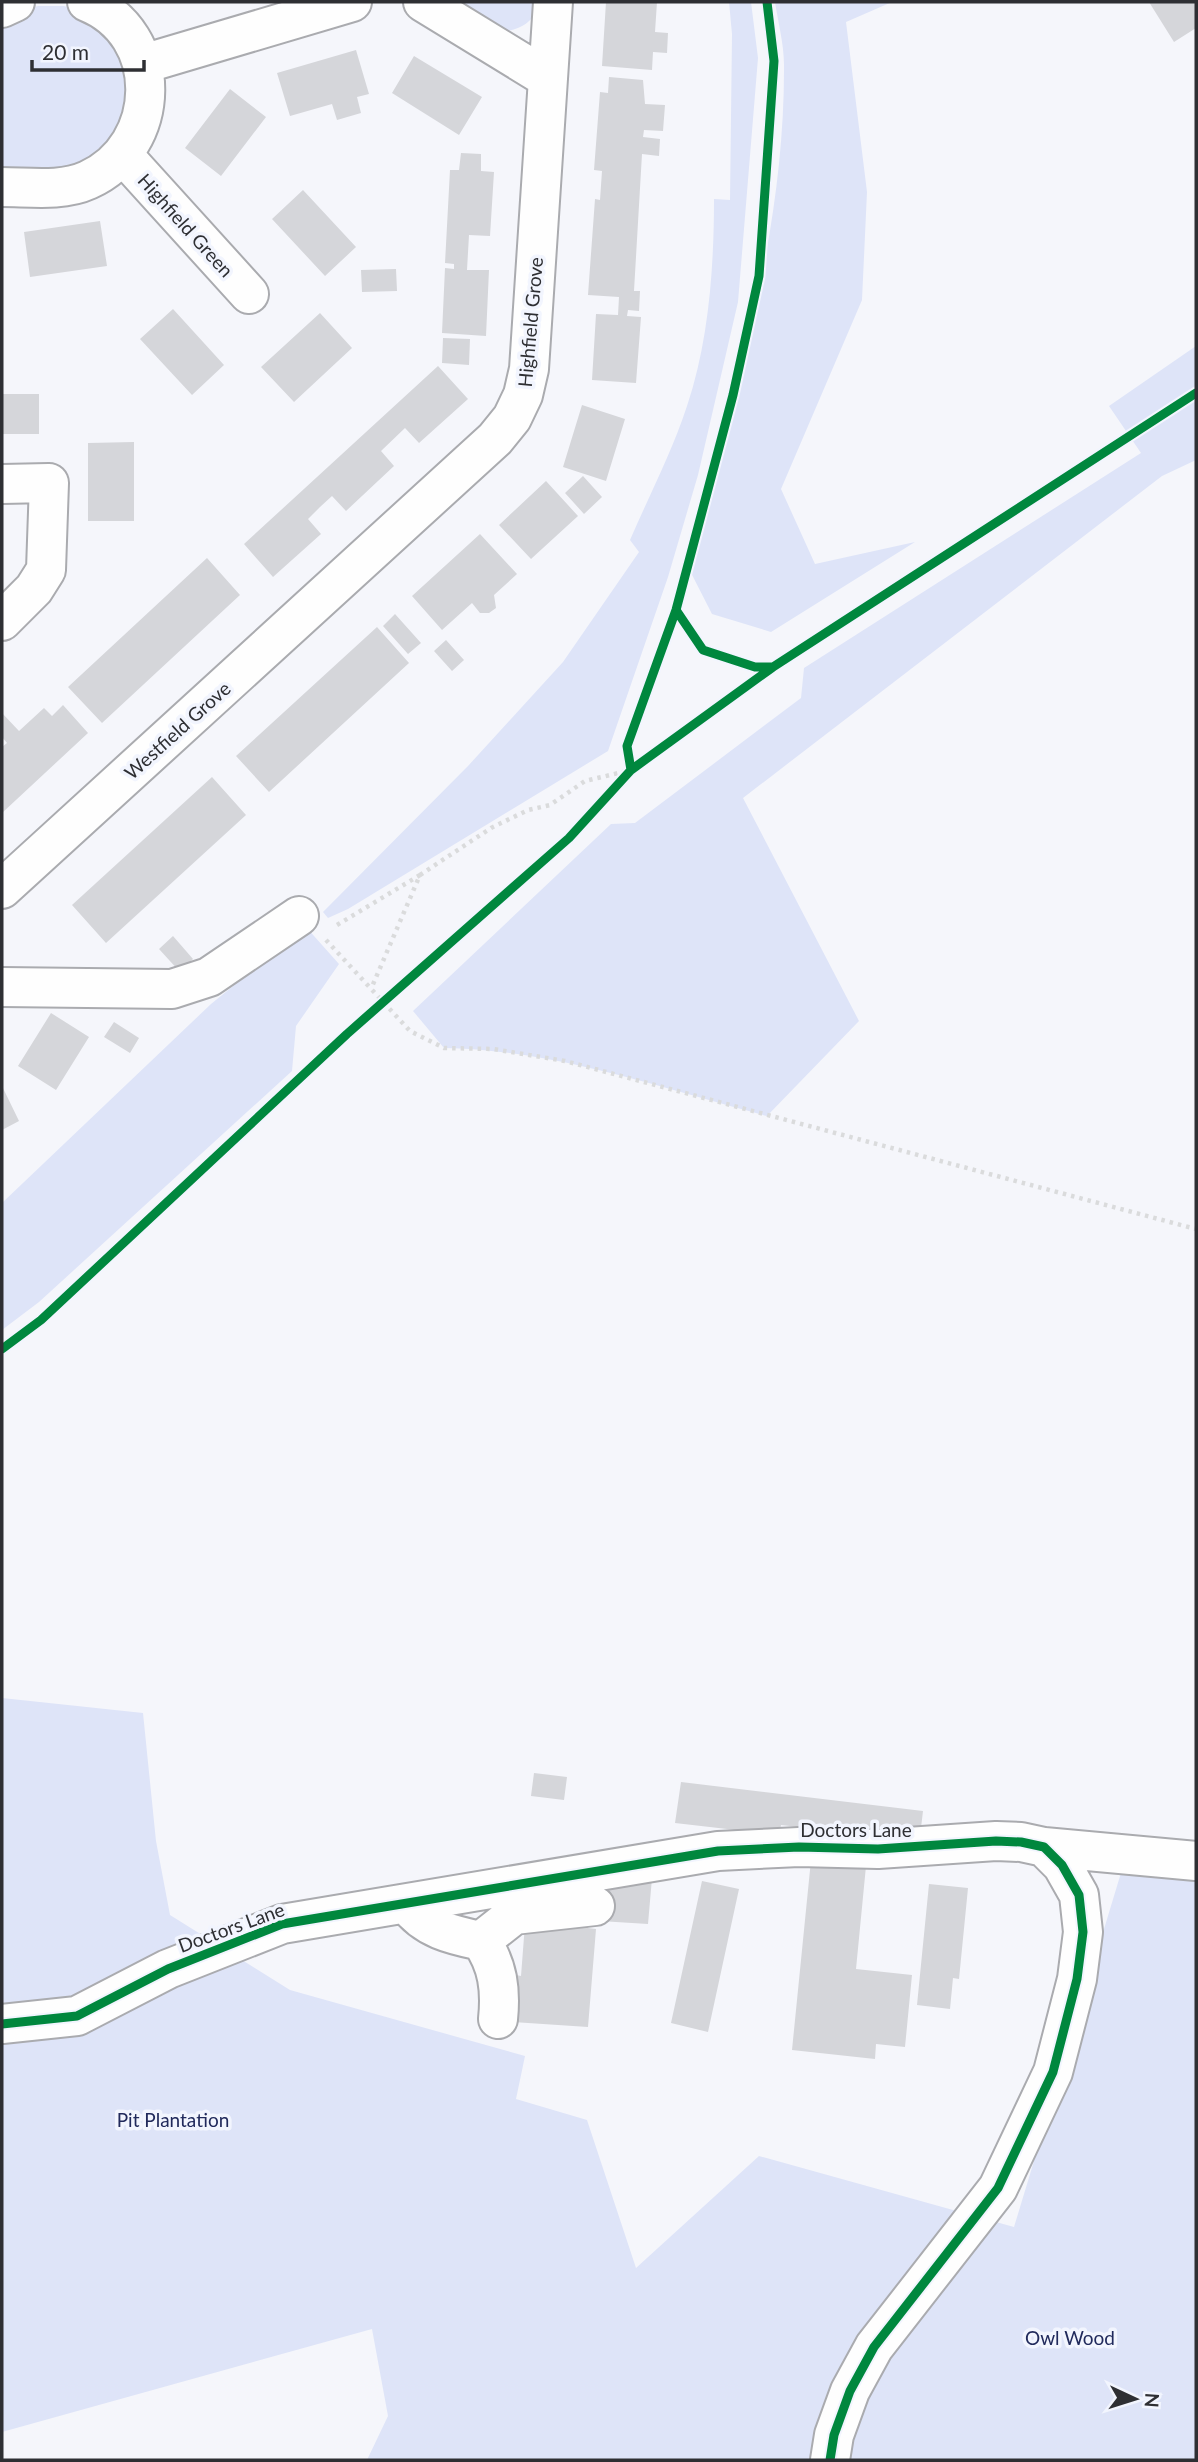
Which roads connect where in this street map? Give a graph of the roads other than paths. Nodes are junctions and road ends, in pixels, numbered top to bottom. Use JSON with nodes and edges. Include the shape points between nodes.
{"nodes":[{"id":1,"x":15,"y":2,"type":"edge"},
{"id":2,"x":87,"y":2,"type":"edge"},
{"id":3,"x":352,"y":2,"type":"edge"},
{"id":4,"x":423,"y":2,"type":"edge"},
{"id":5,"x":553,"y":2,"type":"edge"},
{"id":6,"x":2,"y":8,"type":"edge"},
{"id":7,"x":143,"y":64,"type":"junction"},
{"id":8,"x":547,"y":78,"type":"junction"},
{"id":9,"x":122,"y":155,"type":"junction"},
{"id":10,"x":2,"y":187,"type":"edge"},
{"id":11,"x":249,"y":294,"type":"dead end"},
{"id":12,"x":2,"y":484,"type":"edge"},
{"id":13,"x":352,"y":571,"type":"joint"},
{"id":14,"x":2,"y":621,"type":"edge"},
{"id":15,"x":2,"y":890,"type":"edge"},
{"id":16,"x":310,"y":925,"type":"road end"},
{"id":17,"x":2,"y":987,"type":"edge"},
{"id":18,"x":1044,"y":1847,"type":"junction"},
{"id":19,"x":1196,"y":1861,"type":"edge"},
{"id":20,"x":407,"y":1904,"type":"junction"},
{"id":21,"x":595,"y":1906,"type":"dead end"},
{"id":22,"x":481,"y":1941,"type":"junction"},
{"id":23,"x":498,"y":2020,"type":"dead end"},
{"id":24,"x":2,"y":2024,"type":"edge"},
{"id":25,"x":830,"y":2460,"type":"edge"}],
"edges":[{"from":1,"to":6,"type":"street"},
{"from":2,"to":7,"type":"street","name":"Highfield Green","via":[[122,26]]},
{"from":3,"to":7,"type":"street"},
{"from":4,"to":8,"type":"street"},
{"from":5,"to":8,"type":"street","name":"Highfield Grove"},
{"from":7,"to":9,"type":"street","name":"Highfield Green","via":[[145,113]]},
{"from":8,"to":13,"type":"street","name":"Highfield Grove","via":[[529,369],[523,395],[495,439]]},
{"from":9,"to":10,"type":"street","name":"Highfield Green","via":[[86,181],[57,188]]},
{"from":9,"to":11,"type":"street","name":"Highfield Green"},
{"from":12,"to":14,"type":"street","via":[[49,483],[46,570]]},
{"from":13,"to":15,"type":"street","name":"Westfield Grove"},
{"from":16,"to":17,"type":"street","via":[[209,977],[172,989]]},
{"from":18,"to":19,"type":"street","name":"Doctors Lane"},
{"from":18,"to":20,"type":"street","name":"Doctors Lane","via":[[996,1842],[718,1851]]},
{"from":18,"to":25,"type":"street","via":[[1062,1865],[1079,1895],[1083,1932],[1077,1979],[1053,2072],[999,2188],[874,2347],[850,2391]]},
{"from":20,"to":22,"type":"street","via":[[416,1917],[445,1933]]},
{"from":20,"to":24,"type":"street","name":"Doctors Lane","via":[[282,1924],[168,1969],[76,2016]]},
{"from":21,"to":22,"type":"street","via":[[514,1914]]},
{"from":22,"to":23,"type":"street","via":[[493,1958],[501,1995]]}]}
